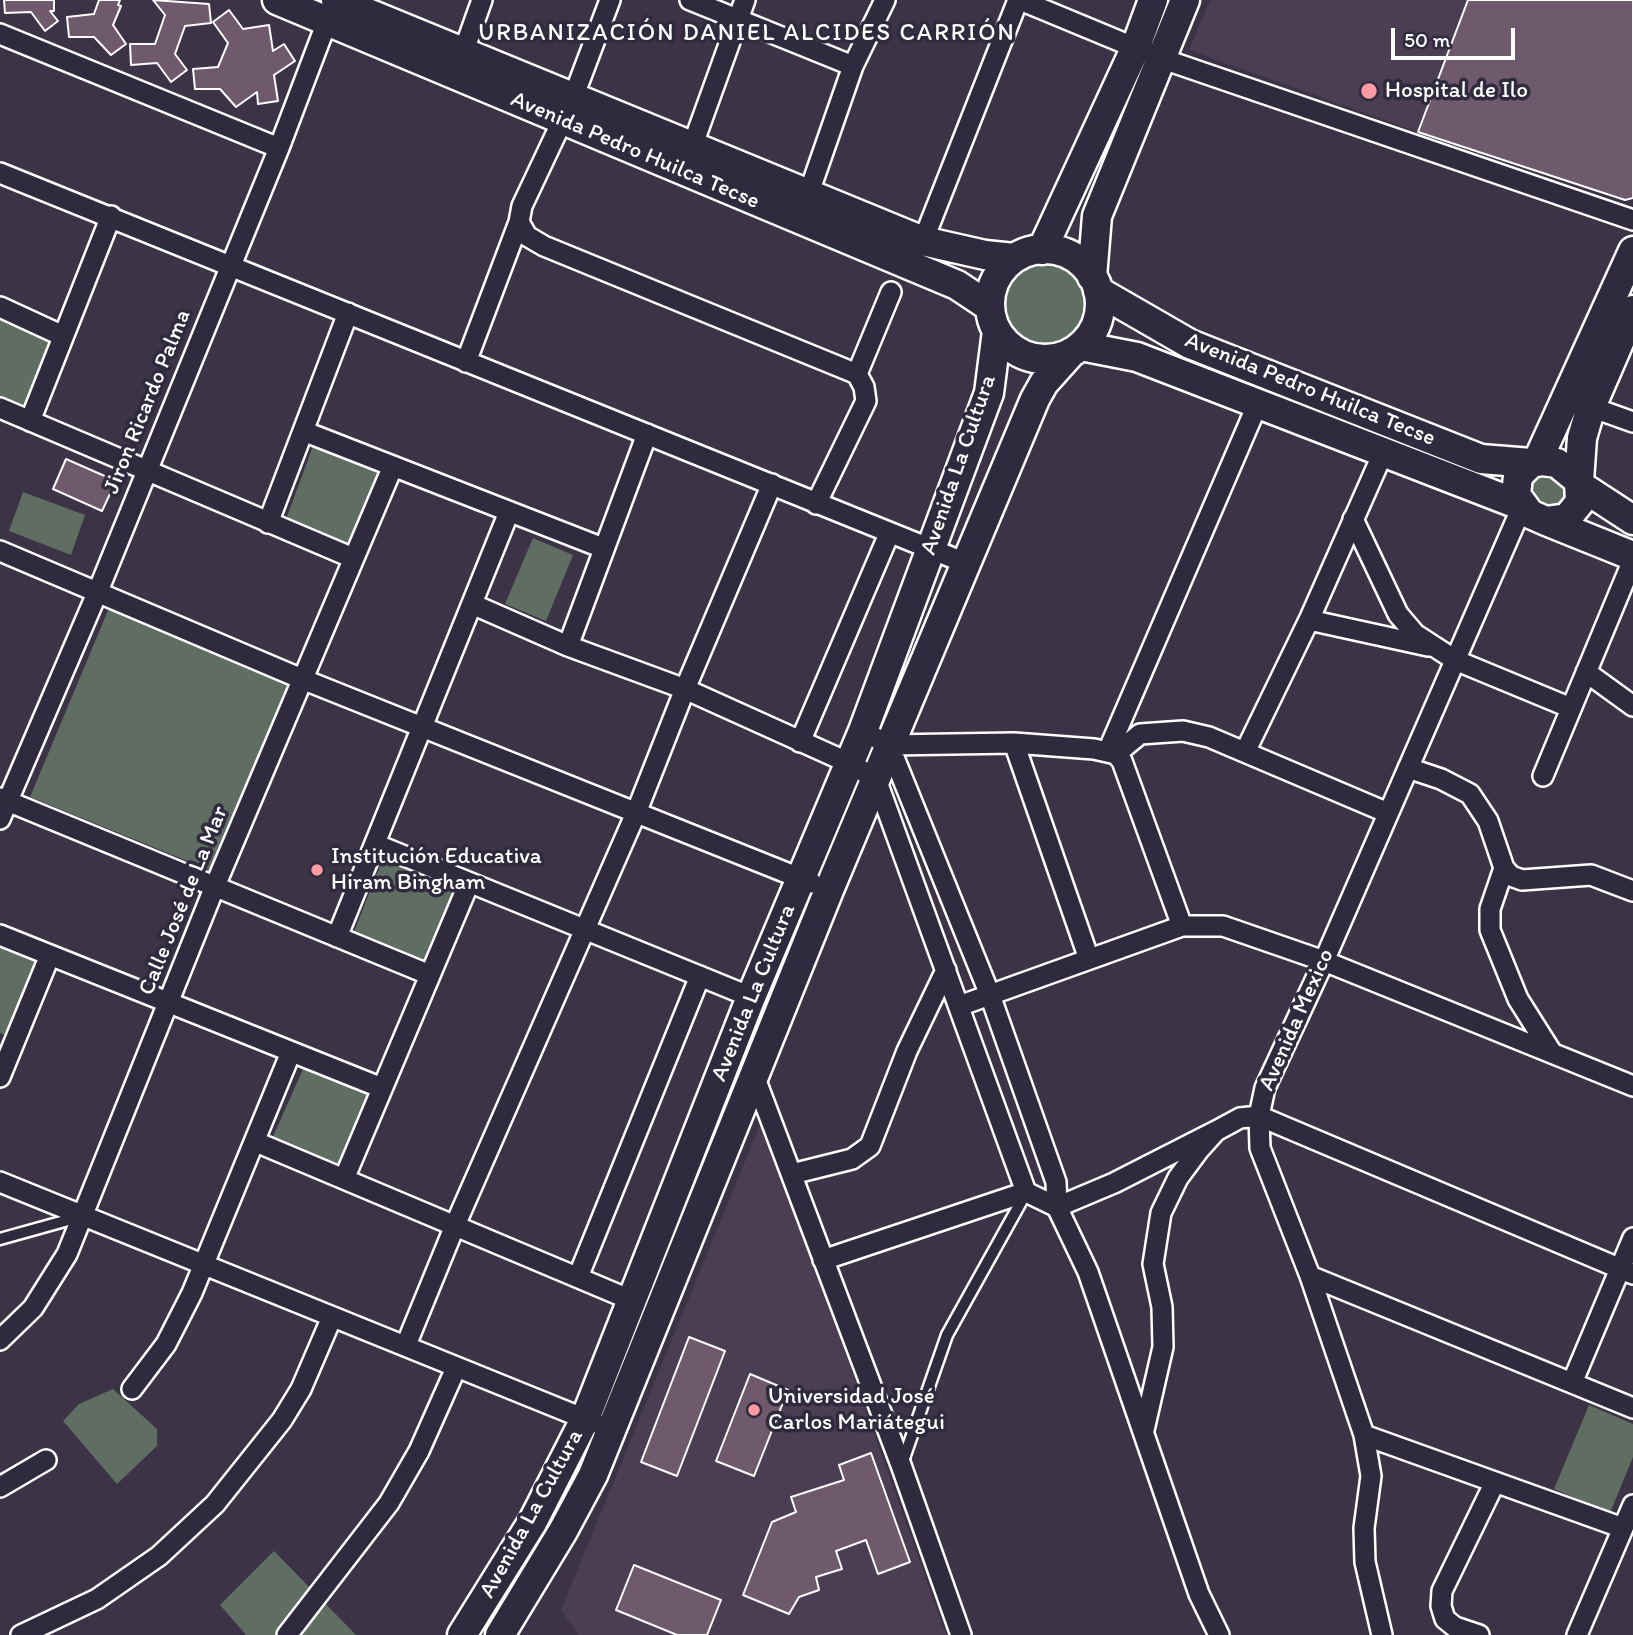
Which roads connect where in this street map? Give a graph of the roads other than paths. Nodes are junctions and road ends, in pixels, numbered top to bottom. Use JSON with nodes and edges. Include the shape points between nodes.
{"nodes":[{"id":1,"x":277,"y":0,"type":"edge"},
{"id":2,"x":482,"y":0,"type":"edge"},
{"id":3,"x":610,"y":0,"type":"edge"},
{"id":4,"x":690,"y":0,"type":"edge"},
{"id":5,"x":745,"y":0,"type":"edge"},
{"id":6,"x":884,"y":0,"type":"edge"},
{"id":7,"x":1019,"y":0,"type":"edge"},
{"id":8,"x":1153,"y":0,"type":"edge"},
{"id":9,"x":1185,"y":0,"type":"edge"},
{"id":10,"x":333,"y":7,"type":"edge"},
{"id":11,"x":736,"y":19,"type":"junction"},
{"id":12,"x":0,"y":34,"type":"edge"},
{"id":13,"x":463,"y":53,"type":"junction"},
{"id":14,"x":1147,"y":53,"type":"junction"},
{"id":15,"x":853,"y":66,"type":"junction"},
{"id":16,"x":568,"y":110,"type":"junction"},
{"id":17,"x":692,"y":147,"type":"junction"},
{"id":18,"x":279,"y":148,"type":"junction"},
{"id":19,"x":0,"y":173,"type":"edge"},
{"id":20,"x":804,"y":207,"type":"junction"},
{"id":21,"x":111,"y":216,"type":"junction"},
{"id":22,"x":1633,"y":220,"type":"edge"},
{"id":23,"x":519,"y":222,"type":"junction"},
{"id":24,"x":923,"y":241,"type":"junction"},
{"id":25,"x":1042,"y":250,"type":"junction"},
{"id":26,"x":1633,"y":251,"type":"edge"},
{"id":27,"x":1014,"y":258,"type":"junction"},
{"id":28,"x":229,"y":266,"type":"junction"},
{"id":29,"x":1095,"y":284,"type":"junction"},
{"id":30,"x":891,"y":292,"type":"dead end"},
{"id":31,"x":0,"y":307,"type":"edge"},
{"id":32,"x":1633,"y":310,"type":"edge"},
{"id":33,"x":348,"y":313,"type":"junction"},
{"id":34,"x":993,"y":319,"type":"junction"},
{"id":35,"x":63,"y":336,"type":"junction"},
{"id":36,"x":1075,"y":350,"type":"junction"},
{"id":37,"x":466,"y":362,"type":"junction"},
{"id":38,"x":857,"y":374,"type":"junction"},
{"id":39,"x":1258,"y":402,"type":"junction"},
{"id":40,"x":1591,"y":407,"type":"junction"},
{"id":41,"x":0,"y":408,"type":"edge"},
{"id":42,"x":30,"y":421,"type":"junction"},
{"id":43,"x":1633,"y":422,"type":"edge"},
{"id":44,"x":303,"y":431,"type":"junction"},
{"id":45,"x":647,"y":434,"type":"junction"},
{"id":46,"x":1383,"y":453,"type":"junction"},
{"id":47,"x":1534,"y":463,"type":"junction"},
{"id":48,"x":393,"y":466,"type":"junction"},
{"id":49,"x":147,"y":471,"type":"junction"},
{"id":50,"x":1580,"y":483,"type":"junction"},
{"id":51,"x":772,"y":484,"type":"junction"},
{"id":52,"x":816,"y":504,"type":"junction"},
{"id":53,"x":1530,"y":511,"type":"junction"},
{"id":54,"x":509,"y":512,"type":"junction"},
{"id":55,"x":1353,"y":519,"type":"junction"},
{"id":56,"x":1633,"y":520,"type":"edge"},
{"id":57,"x":268,"y":523,"type":"junction"},
{"id":58,"x":888,"y":534,"type":"junction"},
{"id":59,"x":603,"y":548,"type":"junction"},
{"id":60,"x":0,"y":551,"type":"edge"},
{"id":61,"x":930,"y":551,"type":"junction"},
{"id":62,"x":353,"y":558,"type":"junction"},
{"id":63,"x":1633,"y":558,"type":"edge"},
{"id":64,"x":968,"y":564,"type":"junction"},
{"id":65,"x":98,"y":591,"type":"junction"},
{"id":66,"x":472,"y":604,"type":"junction"},
{"id":67,"x":1309,"y":620,"type":"junction"},
{"id":68,"x":569,"y":646,"type":"junction"},
{"id":69,"x":1432,"y":647,"type":"junction"},
{"id":70,"x":1455,"y":660,"type":"junction"},
{"id":71,"x":1586,"y":672,"type":"junction"},
{"id":72,"x":302,"y":679,"type":"junction"},
{"id":73,"x":685,"y":690,"type":"junction"},
{"id":74,"x":1633,"y":706,"type":"edge"},
{"id":75,"x":1571,"y":708,"type":"junction"},
{"id":76,"x":422,"y":726,"type":"junction"},
{"id":77,"x":863,"y":731,"type":"junction"},
{"id":78,"x":800,"y":742,"type":"junction"},
{"id":79,"x":1014,"y":743,"type":"junction"},
{"id":80,"x":889,"y":745,"type":"junction"},
{"id":81,"x":1245,"y":752,"type":"junction"},
{"id":82,"x":1112,"y":753,"type":"junction"},
{"id":83,"x":849,"y":763,"type":"junction"},
{"id":84,"x":1408,"y":768,"type":"junction"},
{"id":85,"x":1543,"y":776,"type":"dead end"},
{"id":86,"x":876,"y":779,"type":"junction"},
{"id":87,"x":4,"y":799,"type":"edge"},
{"id":88,"x":636,"y":813,"type":"junction"},
{"id":89,"x":1388,"y":813,"type":"junction"},
{"id":90,"x":0,"y":819,"type":"edge"},
{"id":91,"x":374,"y":844,"type":"junction"},
{"id":92,"x":1504,"y":868,"type":"junction"},
{"id":93,"x":800,"y":878,"type":"junction"},
{"id":94,"x":469,"y":883,"type":"junction"},
{"id":95,"x":215,"y":886,"type":"junction"},
{"id":96,"x":829,"y":890,"type":"junction"},
{"id":97,"x":1633,"y":891,"type":"edge"},
{"id":98,"x":1182,"y":926,"type":"junction"},
{"id":99,"x":585,"y":930,"type":"junction"},
{"id":100,"x":0,"y":934,"type":"edge"},
{"id":101,"x":337,"y":937,"type":"junction"},
{"id":102,"x":50,"y":955,"type":"junction"},
{"id":103,"x":1089,"y":959,"type":"junction"},
{"id":104,"x":1324,"y":961,"type":"junction"},
{"id":105,"x":946,"y":970,"type":"junction"},
{"id":106,"x":430,"y":975,"type":"junction"},
{"id":107,"x":700,"y":976,"type":"junction"},
{"id":108,"x":990,"y":995,"type":"junction"},
{"id":109,"x":751,"y":997,"type":"junction"},
{"id":110,"x":169,"y":1002,"type":"junction"},
{"id":111,"x":959,"y":1006,"type":"junction"},
{"id":112,"x":7,"y":1041,"type":"edge"},
{"id":113,"x":291,"y":1052,"type":"junction"},
{"id":114,"x":1552,"y":1053,"type":"junction"},
{"id":115,"x":0,"y":1077,"type":"edge"},
{"id":116,"x":755,"y":1078,"type":"junction"},
{"id":117,"x":1633,"y":1086,"type":"edge"},
{"id":118,"x":382,"y":1088,"type":"junction"},
{"id":119,"x":1259,"y":1116,"type":"junction"},
{"id":120,"x":1216,"y":1131,"type":"junction"},
{"id":121,"x":256,"y":1142,"type":"junction"},
{"id":122,"x":792,"y":1174,"type":"junction"},
{"id":123,"x":344,"y":1179,"type":"junction"},
{"id":124,"x":0,"y":1182,"type":"edge"},
{"id":125,"x":1026,"y":1192,"type":"junction"},
{"id":126,"x":1057,"y":1208,"type":"junction"},
{"id":127,"x":83,"y":1216,"type":"junction"},
{"id":128,"x":456,"y":1223,"type":"junction"},
{"id":129,"x":1633,"y":1238,"type":"edge"},
{"id":130,"x":0,"y":1239,"type":"edge"},
{"id":131,"x":823,"y":1259,"type":"junction"},
{"id":132,"x":204,"y":1265,"type":"junction"},
{"id":133,"x":1626,"y":1271,"type":"edge"},
{"id":134,"x":1310,"y":1276,"type":"junction"},
{"id":135,"x":578,"y":1277,"type":"junction"},
{"id":136,"x":631,"y":1300,"type":"junction"},
{"id":137,"x":332,"y":1317,"type":"junction"},
{"id":138,"x":0,"y":1340,"type":"edge"},
{"id":139,"x":407,"y":1345,"type":"junction"},
{"id":140,"x":456,"y":1368,"type":"junction"},
{"id":141,"x":1572,"y":1383,"type":"junction"},
{"id":142,"x":132,"y":1389,"type":"dead end"},
{"id":143,"x":1633,"y":1408,"type":"edge"},
{"id":144,"x":585,"y":1419,"type":"junction"},
{"id":145,"x":612,"y":1431,"type":"junction"},
{"id":146,"x":1144,"y":1431,"type":"junction"},
{"id":147,"x":1364,"y":1435,"type":"junction"},
{"id":148,"x":46,"y":1460,"type":"dead end"},
{"id":149,"x":901,"y":1465,"type":"junction"},
{"id":150,"x":1495,"y":1482,"type":"junction"},
{"id":151,"x":0,"y":1488,"type":"edge"},
{"id":152,"x":1633,"y":1505,"type":"edge"},
{"id":153,"x":1623,"y":1528,"type":"junction"},
{"id":154,"x":21,"y":1635,"type":"edge"},
{"id":155,"x":287,"y":1635,"type":"edge"},
{"id":156,"x":463,"y":1635,"type":"edge"},
{"id":157,"x":500,"y":1635,"type":"edge"},
{"id":158,"x":961,"y":1635,"type":"edge"},
{"id":159,"x":1219,"y":1635,"type":"edge"},
{"id":160,"x":1382,"y":1635,"type":"edge"},
{"id":161,"x":1479,"y":1635,"type":"edge"},
{"id":162,"x":1577,"y":1635,"type":"edge"}],
"edges":[{"from":1,"to":10,"type":"main road","name":"Avenida Pedro Huilca Tecse"},
{"from":2,"to":13,"type":"street"},
{"from":3,"to":16,"type":"street"},
{"from":4,"to":11,"type":"street"},
{"from":5,"to":11,"type":"street"},
{"from":6,"to":15,"type":"street"},
{"from":7,"to":14,"type":"street"},
{"from":7,"to":24,"type":"street"},
{"from":8,"to":14,"type":"main road"},
{"from":9,"to":14,"type":"main road"},
{"from":10,"to":13,"type":"main road","name":"Avenida Pedro Huilca Tecse"},
{"from":10,"to":16,"type":"main road","name":"Avenida Pedro Huilca Tecse"},
{"from":10,"to":18,"type":"street","name":"Jiron Ricardo Palma"},
{"from":11,"to":15,"type":"street"},
{"from":11,"to":17,"type":"street"},
{"from":12,"to":18,"type":"street"},
{"from":13,"to":16,"type":"main road","name":"Avenida Pedro Huilca Tecse"},
{"from":14,"to":22,"type":"street"},
{"from":14,"to":25,"type":"main road"},
{"from":14,"to":29,"type":"main road","via":[[1097,216]]},
{"from":15,"to":20,"type":"street"},
{"from":16,"to":17,"type":"main road","name":"Avenida Pedro Huilca Tecse"},
{"from":16,"to":20,"type":"main road","name":"Avenida Pedro Huilca Tecse"},
{"from":16,"to":23,"type":"street","via":[[522,206]]},
{"from":17,"to":20,"type":"main road","name":"Avenida Pedro Huilca Tecse"},
{"from":18,"to":28,"type":"street","name":"Jiron Ricardo Palma"},
{"from":19,"to":21,"type":"street"},
{"from":20,"to":24,"type":"main road","name":"Avenida Pedro Huilca Tecse"},
{"from":20,"to":34,"type":"main road","name":"Avenida Pedro Huilca Tecse","via":[[957,285]]},
{"from":21,"to":28,"type":"street"},
{"from":21,"to":35,"type":"street"},
{"from":23,"to":37,"type":"street"},
{"from":23,"to":38,"type":"street","via":[[527,236],[544,246]]},
{"from":24,"to":27,"type":"main road","name":"Avenida Pedro Huilca Tecse"},
{"from":25,"to":27,"type":"main road"},
{"from":25,"to":29,"type":"main road","via":[[1071,257]]},
{"from":26,"to":47,"type":"main road"},
{"from":27,"to":34,"type":"main road","via":[[996,279]]},
{"from":28,"to":33,"type":"street"},
{"from":28,"to":49,"type":"street","name":"Jiron Ricardo Palma"},
{"from":29,"to":36,"type":"main road","via":[[1097,321]]},
{"from":29,"to":47,"type":"main road","name":"Avenida Pedro Huilca Tecse","via":[[1190,344],[1481,459]]},
{"from":30,"to":38,"type":"street"},
{"from":31,"to":35,"type":"street"},
{"from":32,"to":40,"type":"main road"},
{"from":33,"to":37,"type":"street"},
{"from":33,"to":44,"type":"street"},
{"from":34,"to":36,"type":"main road","via":[[1005,342],[1027,356],[1050,359]]},
{"from":34,"to":61,"type":"main road","name":"Avenida La Cultura","via":[[989,393]]},
{"from":35,"to":42,"type":"street"},
{"from":36,"to":39,"type":"main road","name":"Avenida Pedro Huilca Tecse","via":[[1137,357]]},
{"from":36,"to":64,"type":"main road","name":"Avenida La Cultura","via":[[1035,399]]},
{"from":37,"to":45,"type":"street"},
{"from":38,"to":52,"type":"street","via":[[864,387],[863,409]]},
{"from":39,"to":46,"type":"main road","name":"Avenida Pedro Huilca Tecse"},
{"from":39,"to":82,"type":"street"},
{"from":40,"to":43,"type":"street"},
{"from":40,"to":50,"type":"main road","via":[[1582,438]]},
{"from":41,"to":42,"type":"street"},
{"from":42,"to":49,"type":"street"},
{"from":44,"to":48,"type":"street"},
{"from":44,"to":57,"type":"street"},
{"from":45,"to":51,"type":"street"},
{"from":45,"to":59,"type":"street"},
{"from":46,"to":53,"type":"main road","name":"Avenida Pedro Huilca Tecse"},
{"from":46,"to":55,"type":"street"},
{"from":47,"to":50,"type":"main road","via":[[1557,463]]},
{"from":47,"to":53,"type":"main road","via":[[1518,476],[1515,485]]},
{"from":48,"to":54,"type":"street"},
{"from":48,"to":62,"type":"street","name":"Calle José de La Mar"},
{"from":49,"to":57,"type":"street"},
{"from":49,"to":65,"type":"street","name":"Jiron Ricardo Palma"},
{"from":50,"to":53,"type":"main road","via":[[1582,495],[1567,518]]},
{"from":50,"to":56,"type":"main road"},
{"from":51,"to":52,"type":"street"},
{"from":51,"to":73,"type":"street"},
{"from":52,"to":58,"type":"street"},
{"from":53,"to":63,"type":"main road","name":"Avenida Pedro Huilca Tecse"},
{"from":53,"to":70,"type":"street","name":"Avenida Mexico"},
{"from":54,"to":59,"type":"street"},
{"from":54,"to":66,"type":"street"},
{"from":55,"to":67,"type":"street"},
{"from":55,"to":69,"type":"street","via":[[1398,614]]},
{"from":57,"to":62,"type":"street"},
{"from":58,"to":61,"type":"street"},
{"from":58,"to":78,"type":"street"},
{"from":59,"to":68,"type":"street"},
{"from":60,"to":65,"type":"street"},
{"from":61,"to":64,"type":"street"},
{"from":61,"to":77,"type":"main road","name":"Avenida La Cultura"},
{"from":62,"to":72,"type":"street","name":"Calle José de La Mar"},
{"from":63,"to":71,"type":"street"},
{"from":64,"to":80,"type":"main road","name":"Avenida La Cultura"},
{"from":65,"to":72,"type":"street"},
{"from":65,"to":87,"type":"street","name":"Jiron Ricardo Palma"},
{"from":66,"to":68,"type":"street"},
{"from":66,"to":76,"type":"street"},
{"from":67,"to":69,"type":"street"},
{"from":67,"to":81,"type":"street"},
{"from":68,"to":73,"type":"street"},
{"from":69,"to":70,"type":"street"},
{"from":70,"to":75,"type":"street"},
{"from":70,"to":84,"type":"street","name":"Avenida Mexico"},
{"from":71,"to":74,"type":"street"},
{"from":71,"to":75,"type":"street"},
{"from":72,"to":76,"type":"street"},
{"from":72,"to":95,"type":"street","name":"Calle José de La Mar"},
{"from":73,"to":78,"type":"street"},
{"from":73,"to":88,"type":"street"},
{"from":75,"to":85,"type":"street"},
{"from":76,"to":88,"type":"street"},
{"from":76,"to":91,"type":"street"},
{"from":77,"to":80,"type":"street"},
{"from":77,"to":83,"type":"main road","name":"Avenida La Cultura"},
{"from":78,"to":83,"type":"street"},
{"from":79,"to":80,"type":"street"},
{"from":79,"to":82,"type":"street"},
{"from":79,"to":103,"type":"street"},
{"from":80,"to":86,"type":"main road","name":"Avenida La Cultura"},
{"from":80,"to":108,"type":"street"},
{"from":81,"to":82,"type":"street","via":[[1209,737],[1157,730],[1140,734]]},
{"from":81,"to":89,"type":"street"},
{"from":82,"to":98,"type":"street","via":[[1122,761]]},
{"from":83,"to":86,"type":"street"},
{"from":83,"to":93,"type":"main road","name":"Avenida La Cultura"},
{"from":84,"to":89,"type":"street","name":"Avenida Mexico"},
{"from":84,"to":92,"type":"street","via":[[1470,794],[1489,821]]},
{"from":86,"to":96,"type":"main road","name":"Avenida La Cultura"},
{"from":86,"to":105,"type":"street"},
{"from":87,"to":90,"type":"street","name":"Jiron Ricardo Palma"},
{"from":87,"to":95,"type":"street"},
{"from":88,"to":93,"type":"street"},
{"from":88,"to":99,"type":"street"},
{"from":89,"to":104,"type":"street","name":"Avenida Mexico"},
{"from":91,"to":94,"type":"street"},
{"from":91,"to":101,"type":"street"},
{"from":92,"to":97,"type":"street","via":[[1522,880],[1591,874]]},
{"from":92,"to":114,"type":"street","via":[[1490,909],[1490,930],[1518,999]]},
{"from":93,"to":96,"type":"street"},
{"from":93,"to":109,"type":"main road","name":"Avenida La Cultura"},
{"from":94,"to":99,"type":"street"},
{"from":94,"to":106,"type":"street"},
{"from":95,"to":101,"type":"street"},
{"from":95,"to":110,"type":"street","name":"Calle José de La Mar"},
{"from":96,"to":116,"type":"main road","name":"Avenida La Cultura"},
{"from":98,"to":103,"type":"street"},
{"from":98,"to":104,"type":"street","via":[[1223,926]]},
{"from":99,"to":107,"type":"street"},
{"from":99,"to":128,"type":"street"},
{"from":100,"to":102,"type":"street"},
{"from":101,"to":106,"type":"street"},
{"from":102,"to":110,"type":"street"},
{"from":102,"to":112,"type":"street"},
{"from":103,"to":108,"type":"street"},
{"from":104,"to":114,"type":"street"},
{"from":104,"to":119,"type":"street","name":"Avenida Mexico","via":[[1265,1088]]},
{"from":105,"to":111,"type":"street"},
{"from":105,"to":122,"type":"street","via":[[907,1051],[870,1146],[852,1158]]},
{"from":106,"to":118,"type":"street"},
{"from":107,"to":109,"type":"street"},
{"from":107,"to":135,"type":"street"},
{"from":108,"to":111,"type":"street"},
{"from":108,"to":126,"type":"street","via":[[1056,1182]]},
{"from":109,"to":136,"type":"main road","name":"Avenida La Cultura"},
{"from":110,"to":113,"type":"street"},
{"from":110,"to":127,"type":"street","name":"Calle José de La Mar"},
{"from":111,"to":125,"type":"street"},
{"from":112,"to":115,"type":"street"},
{"from":113,"to":118,"type":"street"},
{"from":113,"to":121,"type":"street"},
{"from":114,"to":117,"type":"street"},
{"from":116,"to":122,"type":"street"},
{"from":116,"to":145,"type":"main road","name":"Avenida La Cultura"},
{"from":118,"to":123,"type":"street"},
{"from":119,"to":120,"type":"street","via":[[1240,1118]]},
{"from":119,"to":133,"type":"street"},
{"from":119,"to":134,"type":"street","name":"Avenida Mexico","via":[[1260,1148]]},
{"from":120,"to":126,"type":"street"},
{"from":120,"to":146,"type":"street","via":[[1178,1178],[1161,1213],[1153,1264],[1162,1307],[1163,1347]]},
{"from":121,"to":123,"type":"street"},
{"from":121,"to":132,"type":"street"},
{"from":122,"to":131,"type":"street"},
{"from":123,"to":128,"type":"street"},
{"from":124,"to":127,"type":"street"},
{"from":125,"to":126,"type":"street"},
{"from":125,"to":131,"type":"street"},
{"from":125,"to":149,"type":"lane","via":[[947,1335]]},
{"from":126,"to":146,"type":"street","via":[[1088,1272]]},
{"from":127,"to":130,"type":"lane"},
{"from":127,"to":132,"type":"street"},
{"from":127,"to":138,"type":"street","name":"Calle José de La Mar","via":[[52,1281],[33,1308]]},
{"from":128,"to":135,"type":"street"},
{"from":128,"to":139,"type":"street"},
{"from":129,"to":133,"type":"street"},
{"from":131,"to":149,"type":"street"},
{"from":132,"to":137,"type":"street"},
{"from":132,"to":142,"type":"street","via":[[166,1344]]},
{"from":133,"to":141,"type":"street"},
{"from":134,"to":141,"type":"street"},
{"from":134,"to":147,"type":"street","name":"Avenida Mexico"},
{"from":135,"to":136,"type":"street"},
{"from":136,"to":144,"type":"main road","name":"Avenida La Cultura"},
{"from":137,"to":139,"type":"street"},
{"from":137,"to":154,"type":"street","via":[[301,1389],[264,1447],[215,1504],[159,1556],[118,1585]]},
{"from":139,"to":140,"type":"street"},
{"from":140,"to":144,"type":"street"},
{"from":140,"to":155,"type":"street","via":[[419,1451],[389,1503]]},
{"from":141,"to":143,"type":"street"},
{"from":144,"to":145,"type":"street"},
{"from":144,"to":156,"type":"main road","name":"Avenida La Cultura","via":[[533,1521]]},
{"from":145,"to":157,"type":"main road","name":"Avenida La Cultura","via":[[563,1531]]},
{"from":146,"to":159,"type":"street","via":[[1199,1594]]},
{"from":147,"to":150,"type":"street"},
{"from":147,"to":160,"type":"street","name":"Avenida Mexico","via":[[1371,1476],[1364,1528],[1366,1562]]},
{"from":148,"to":151,"type":"street"},
{"from":149,"to":158,"type":"street"},
{"from":150,"to":153,"type":"street"},
{"from":150,"to":161,"type":"street","via":[[1443,1591],[1441,1606],[1445,1619],[1455,1627]]},
{"from":152,"to":153,"type":"street"},
{"from":153,"to":162,"type":"street"}]}
